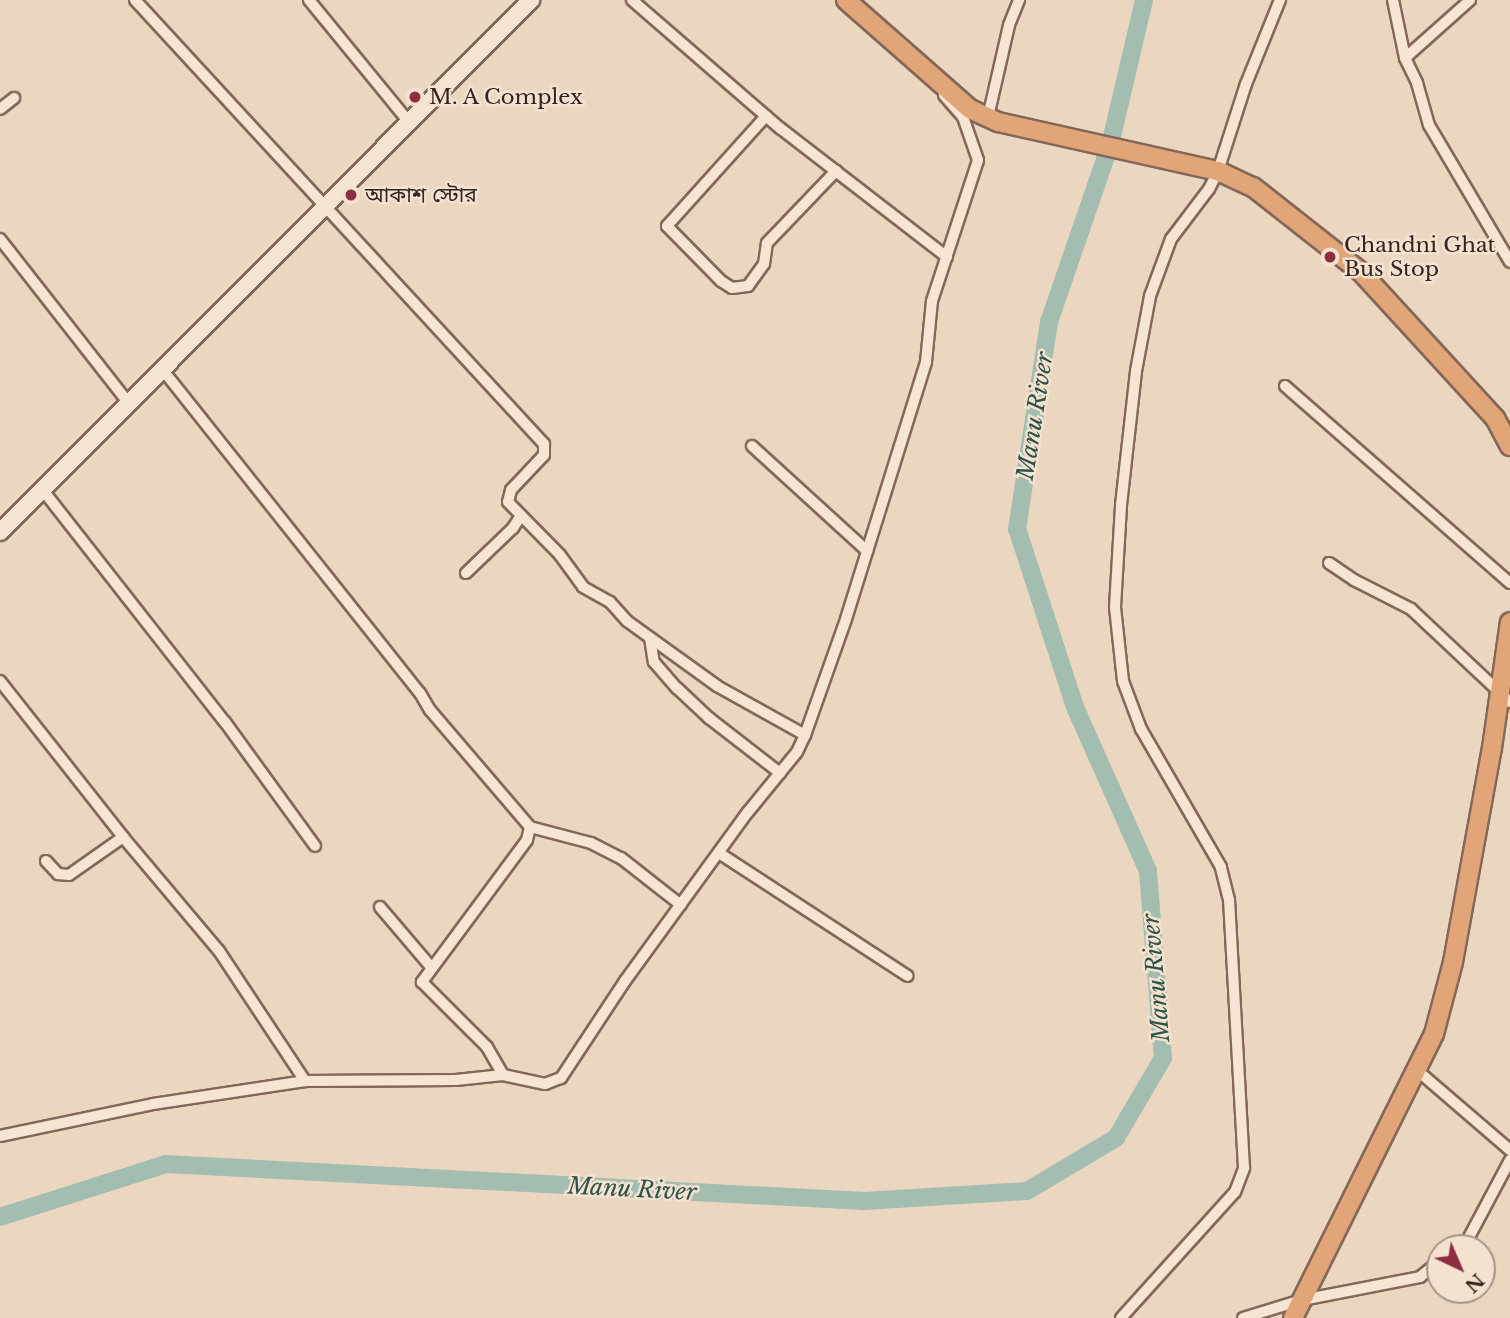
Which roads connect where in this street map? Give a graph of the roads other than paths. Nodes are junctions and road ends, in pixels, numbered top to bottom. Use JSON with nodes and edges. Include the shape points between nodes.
{"nodes":[{"id":1,"x":135,"y":0,"type":"edge"},
{"id":2,"x":309,"y":0,"type":"edge"},
{"id":3,"x":530,"y":0,"type":"edge"},
{"id":4,"x":632,"y":0,"type":"edge"},
{"id":5,"x":846,"y":0,"type":"edge"},
{"id":6,"x":1019,"y":0,"type":"edge"},
{"id":7,"x":1280,"y":0,"type":"edge"},
{"id":8,"x":1393,"y":0,"type":"edge"},
{"id":9,"x":1470,"y":0,"type":"edge"},
{"id":10,"x":1405,"y":58,"type":"junction"},
{"id":11,"x":917,"y":63,"type":"junction"},
{"id":12,"x":14,"y":98,"type":"dead end"},
{"id":13,"x":0,"y":109,"type":"edge"},
{"id":14,"x":766,"y":116,"type":"junction"},
{"id":15,"x":993,"y":119,"type":"junction"},
{"id":16,"x":409,"y":122,"type":"junction"},
{"id":17,"x":1210,"y":169,"type":"junction"},
{"id":18,"x":836,"y":171,"type":"junction"},
{"id":19,"x":325,"y":208,"type":"junction"},
{"id":20,"x":0,"y":239,"type":"edge"},
{"id":21,"x":947,"y":257,"type":"junction"},
{"id":22,"x":1510,"y":262,"type":"edge"},
{"id":23,"x":162,"y":369,"type":"junction"},
{"id":24,"x":1284,"y":386,"type":"dead end"},
{"id":25,"x":128,"y":402,"type":"junction"},
{"id":26,"x":752,"y":446,"type":"dead end"},
{"id":27,"x":1510,"y":446,"type":"edge"},
{"id":28,"x":42,"y":489,"type":"junction"},
{"id":29,"x":521,"y":515,"type":"junction"},
{"id":30,"x":0,"y":532,"type":"edge"},
{"id":31,"x":867,"y":551,"type":"junction"},
{"id":32,"x":1329,"y":563,"type":"dead end"},
{"id":33,"x":466,"y":573,"type":"dead end"},
{"id":34,"x":1510,"y":583,"type":"edge"},
{"id":35,"x":1510,"y":622,"type":"edge"},
{"id":36,"x":650,"y":638,"type":"junction"},
{"id":37,"x":0,"y":681,"type":"edge"},
{"id":38,"x":1505,"y":698,"type":"edge"},
{"id":39,"x":805,"y":735,"type":"junction"},
{"id":40,"x":780,"y":773,"type":"junction"},
{"id":41,"x":530,"y":827,"type":"junction"},
{"id":42,"x":123,"y":837,"type":"junction"},
{"id":43,"x":315,"y":846,"type":"dead end"},
{"id":44,"x":719,"y":853,"type":"junction"},
{"id":45,"x":46,"y":861,"type":"dead end"},
{"id":46,"x":681,"y":905,"type":"junction"},
{"id":47,"x":380,"y":907,"type":"dead end"},
{"id":48,"x":430,"y":967,"type":"junction"},
{"id":49,"x":908,"y":976,"type":"dead end"},
{"id":50,"x":1418,"y":1071,"type":"junction"},
{"id":51,"x":503,"y":1075,"type":"junction"},
{"id":52,"x":305,"y":1081,"type":"junction"},
{"id":53,"x":0,"y":1136,"type":"edge"},
{"id":54,"x":1510,"y":1150,"type":"edge"},
{"id":55,"x":1510,"y":1160,"type":"edge"},
{"id":56,"x":1471,"y":1234,"type":"edge"},
{"id":57,"x":1426,"y":1272,"type":"edge"},
{"id":58,"x":1302,"y":1300,"type":"junction"},
{"id":59,"x":1121,"y":1318,"type":"edge"},
{"id":60,"x":1243,"y":1318,"type":"edge"},
{"id":61,"x":1293,"y":1318,"type":"edge"}],
"edges":[{"from":1,"to":19,"type":"street"},
{"from":2,"to":16,"type":"street"},
{"from":3,"to":16,"type":"main road"},
{"from":4,"to":14,"type":"street"},
{"from":5,"to":11,"type":"highway"},
{"from":6,"to":15,"type":"street","via":[[1009,25]]},
{"from":7,"to":17,"type":"street"},
{"from":8,"to":10,"type":"street"},
{"from":9,"to":10,"type":"street"},
{"from":10,"to":22,"type":"street","via":[[1429,125]]},
{"from":11,"to":15,"type":"highway","via":[[970,109]]},
{"from":11,"to":21,"type":"street","via":[[962,117],[978,160]]},
{"from":12,"to":13,"type":"street"},
{"from":14,"to":18,"type":"street"},
{"from":14,"to":18,"type":"street","via":[[667,226],[721,281],[732,288],[748,286],[764,264],[767,243]]},
{"from":15,"to":17,"type":"highway"},
{"from":16,"to":19,"type":"main road"},
{"from":17,"to":27,"type":"highway","via":[[1253,187],[1361,272],[1495,418]]},
{"from":17,"to":59,"type":"street","via":[[1209,189],[1171,239],[1150,296],[1136,371],[1115,607],[1127,694],[1141,729],[1221,867],[1229,900],[1244,1168],[1236,1192]]},
{"from":18,"to":21,"type":"street"},
{"from":19,"to":23,"type":"main road"},
{"from":19,"to":29,"type":"street","via":[[544,444],[544,455],[508,496]]},
{"from":20,"to":25,"type":"street"},
{"from":21,"to":31,"type":"street","via":[[932,301],[926,362]]},
{"from":23,"to":25,"type":"main road"},
{"from":23,"to":41,"type":"street","via":[[430,710]]},
{"from":24,"to":34,"type":"street"},
{"from":25,"to":28,"type":"main road"},
{"from":26,"to":31,"type":"street"},
{"from":28,"to":30,"type":"main road"},
{"from":28,"to":43,"type":"street","via":[[225,722]]},
{"from":29,"to":33,"type":"street"},
{"from":29,"to":36,"type":"street","via":[[583,587],[610,602]]},
{"from":31,"to":39,"type":"street"},
{"from":32,"to":38,"type":"street","via":[[1417,614]]},
{"from":35,"to":38,"type":"highway"},
{"from":36,"to":39,"type":"street","via":[[717,686]]},
{"from":36,"to":40,"type":"street","via":[[654,662],[677,688]]},
{"from":37,"to":42,"type":"street"},
{"from":38,"to":50,"type":"highway","via":[[1452,962],[1434,1034]]},
{"from":39,"to":40,"type":"street"},
{"from":40,"to":44,"type":"street"},
{"from":41,"to":46,"type":"street","via":[[621,858]]},
{"from":41,"to":48,"type":"street","via":[[527,840]]},
{"from":42,"to":45,"type":"street","via":[[69,876],[61,876]]},
{"from":42,"to":52,"type":"street","via":[[219,951]]},
{"from":44,"to":46,"type":"street"},
{"from":44,"to":49,"type":"street"},
{"from":46,"to":51,"type":"street","via":[[561,1078],[545,1084]]},
{"from":47,"to":48,"type":"street"},
{"from":48,"to":51,"type":"street","via":[[422,982],[487,1047]]},
{"from":50,"to":54,"type":"street"},
{"from":50,"to":58,"type":"highway"},
{"from":51,"to":52,"type":"street","via":[[456,1080]]},
{"from":52,"to":53,"type":"street","via":[[153,1104]]},
{"from":55,"to":56,"type":"street"},
{"from":57,"to":58,"type":"street"},
{"from":58,"to":60,"type":"street"},
{"from":58,"to":61,"type":"highway"}]}
